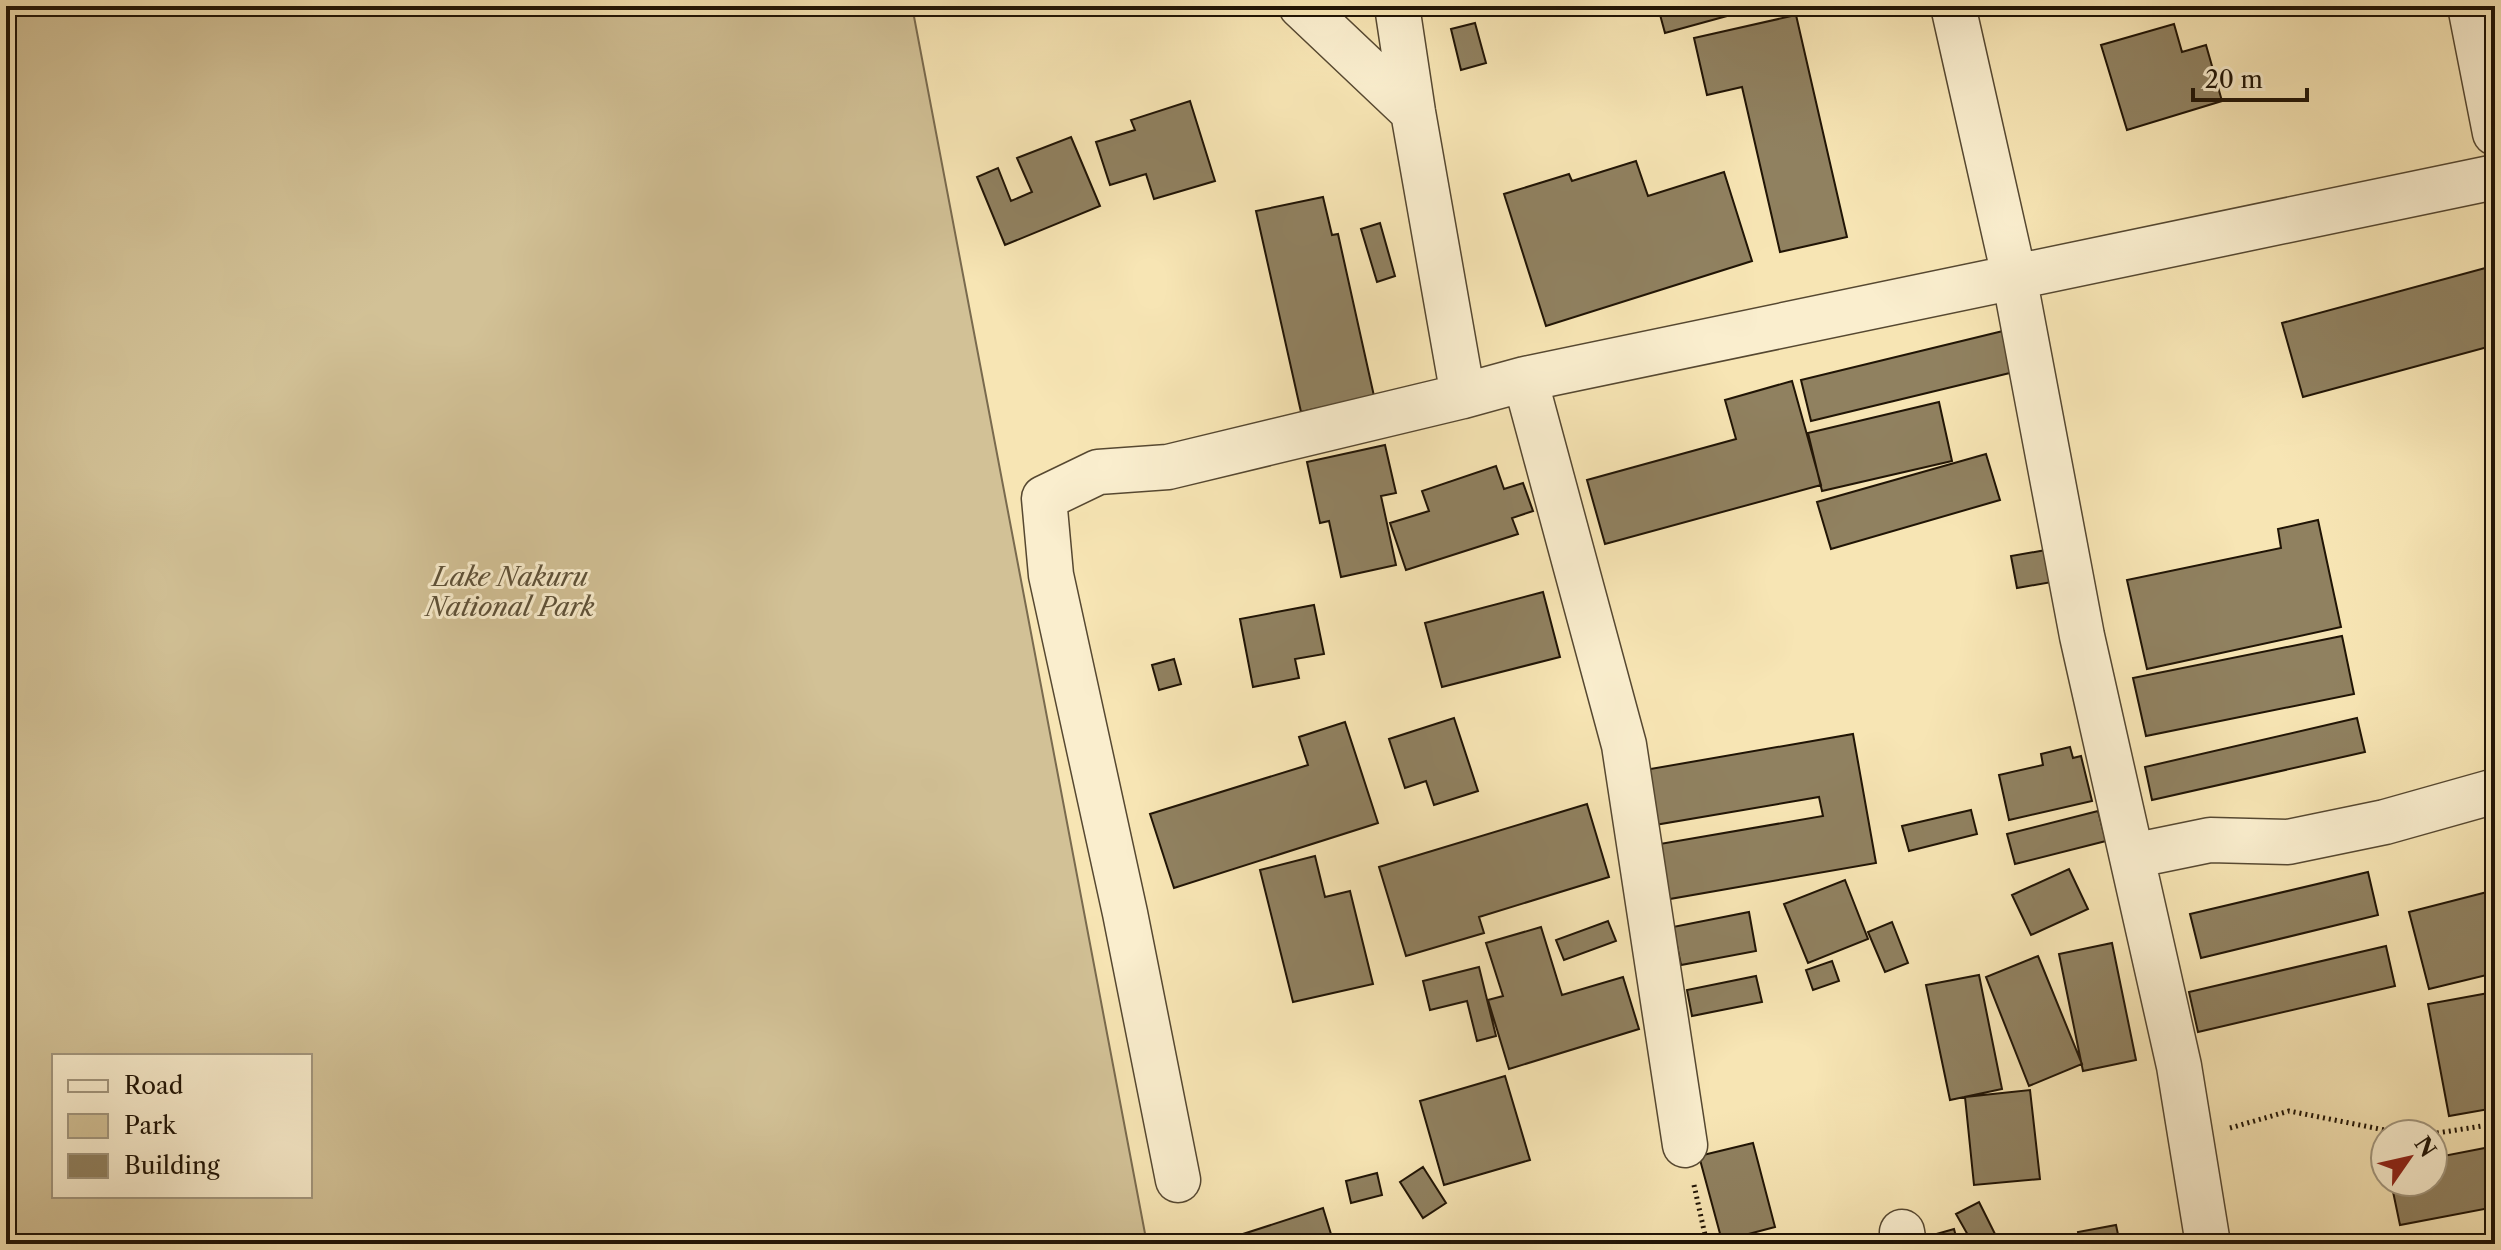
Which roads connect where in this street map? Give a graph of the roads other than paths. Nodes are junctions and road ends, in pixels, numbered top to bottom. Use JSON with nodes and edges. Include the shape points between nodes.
{"nodes":[{"id":1,"x":1301,"y":6,"type":"edge"},
{"id":2,"x":1397,"y":6,"type":"edge"},
{"id":3,"x":1953,"y":6,"type":"edge"},
{"id":4,"x":2470,"y":6,"type":"edge"},
{"id":5,"x":1413,"y":112,"type":"junction"},
{"id":6,"x":2495,"y":133,"type":"edge"},
{"id":7,"x":2495,"y":177,"type":"edge"},
{"id":8,"x":2014,"y":276,"type":"junction"},
{"id":9,"x":1525,"y":379,"type":"junction"},
{"id":10,"x":1463,"y":396,"type":"junction"},
{"id":11,"x":2495,"y":791,"type":"edge"},
{"id":12,"x":2132,"y":856,"type":"junction"},
{"id":13,"x":1685,"y":1145,"type":"road end"},
{"id":14,"x":1178,"y":1180,"type":"dead end"},
{"id":15,"x":2208,"y":1244,"type":"edge"}],
"edges":[{"from":1,"to":5,"type":"street"},
{"from":2,"to":5,"type":"street"},
{"from":3,"to":8,"type":"street"},
{"from":4,"to":6,"type":"street"},
{"from":5,"to":10,"type":"street"},
{"from":7,"to":8,"type":"street"},
{"from":8,"to":9,"type":"street"},
{"from":8,"to":12,"type":"street","via":[[2082,636]]},
{"from":9,"to":10,"type":"street"},
{"from":9,"to":13,"type":"street","via":[[1624,745]]},
{"from":10,"to":14,"type":"street","via":[[1168,467],[1098,472],[1044,498],[1051,575]]},
{"from":11,"to":12,"type":"street","via":[[2288,842],[2210,840]]},
{"from":12,"to":15,"type":"street","via":[[2179,1066]]}]}
